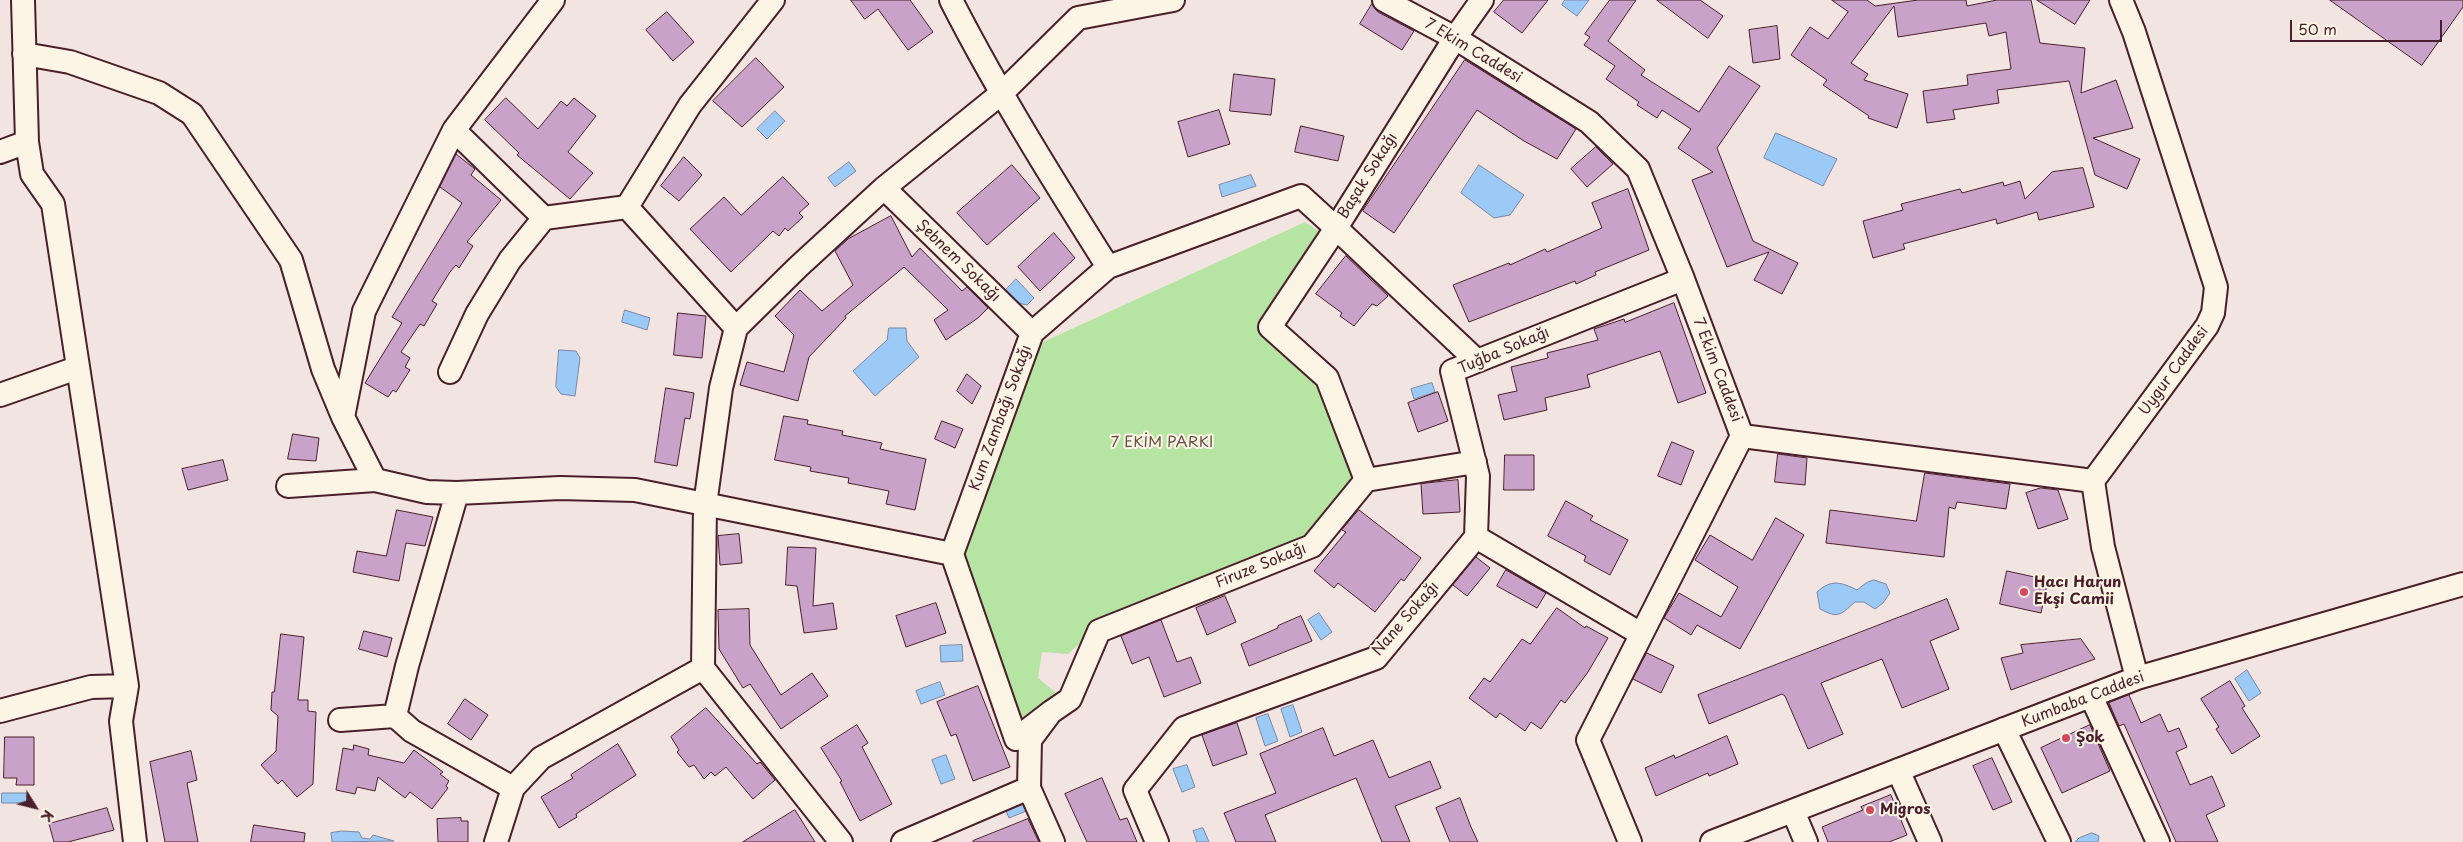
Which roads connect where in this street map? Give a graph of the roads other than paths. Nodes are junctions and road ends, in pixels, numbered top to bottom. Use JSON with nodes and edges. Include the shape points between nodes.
{"nodes":[{"id":1,"x":23,"y":0,"type":"edge"},
{"id":2,"x":553,"y":0,"type":"edge"},
{"id":3,"x":773,"y":0,"type":"edge"},
{"id":4,"x":951,"y":0,"type":"edge"},
{"id":5,"x":1173,"y":0,"type":"edge"},
{"id":6,"x":1384,"y":0,"type":"edge"},
{"id":7,"x":1482,"y":0,"type":"edge"},
{"id":8,"x":2121,"y":0,"type":"edge"},
{"id":9,"x":1074,"y":9,"type":"edge"},
{"id":10,"x":1455,"y":38,"type":"junction"},
{"id":11,"x":24,"y":54,"type":"junction"},
{"id":12,"x":1003,"y":92,"type":"junction"},
{"id":13,"x":454,"y":130,"type":"junction"},
{"id":14,"x":27,"y":142,"type":"junction"},
{"id":15,"x":0,"y":152,"type":"edge"},
{"id":16,"x":884,"y":188,"type":"junction"},
{"id":17,"x":627,"y":207,"type":"junction"},
{"id":18,"x":544,"y":218,"type":"junction"},
{"id":19,"x":1336,"y":228,"type":"junction"},
{"id":20,"x":1108,"y":267,"type":"junction"},
{"id":21,"x":1683,"y":279,"type":"junction"},
{"id":22,"x":736,"y":328,"type":"junction"},
{"id":23,"x":1032,"y":333,"type":"junction"},
{"id":24,"x":1476,"y":360,"type":"junction"},
{"id":25,"x":77,"y":368,"type":"junction"},
{"id":26,"x":450,"y":372,"type":"dead end"},
{"id":27,"x":0,"y":394,"type":"edge"},
{"id":28,"x":343,"y":417,"type":"junction"},
{"id":29,"x":1742,"y":436,"type":"junction"},
{"id":30,"x":1475,"y":462,"type":"junction"},
{"id":31,"x":376,"y":480,"type":"junction"},
{"id":32,"x":1366,"y":480,"type":"junction"},
{"id":33,"x":2093,"y":481,"type":"junction"},
{"id":34,"x":288,"y":486,"type":"dead end"},
{"id":35,"x":457,"y":493,"type":"junction"},
{"id":36,"x":705,"y":505,"type":"junction"},
{"id":37,"x":1476,"y":537,"type":"junction"},
{"id":38,"x":952,"y":554,"type":"junction"},
{"id":39,"x":2463,"y":584,"type":"edge"},
{"id":40,"x":1641,"y":634,"type":"junction"},
{"id":41,"x":703,"y":668,"type":"junction"},
{"id":42,"x":2137,"y":678,"type":"junction"},
{"id":43,"x":127,"y":686,"type":"junction"},
{"id":44,"x":2091,"y":696,"type":"junction"},
{"id":45,"x":0,"y":710,"type":"edge"},
{"id":46,"x":1051,"y":712,"type":"junction"},
{"id":47,"x":395,"y":716,"type":"junction"},
{"id":48,"x":340,"y":720,"type":"dead end"},
{"id":49,"x":2004,"y":729,"type":"junction"},
{"id":50,"x":1898,"y":770,"type":"junction"},
{"id":51,"x":513,"y":788,"type":"junction"},
{"id":52,"x":1029,"y":788,"type":"junction"},
{"id":53,"x":1793,"y":811,"type":"junction"},
{"id":54,"x":135,"y":842,"type":"edge"},
{"id":55,"x":496,"y":842,"type":"edge"},
{"id":56,"x":841,"y":842,"type":"edge"},
{"id":57,"x":903,"y":842,"type":"edge"},
{"id":58,"x":1053,"y":842,"type":"edge"},
{"id":59,"x":1157,"y":842,"type":"edge"},
{"id":60,"x":1630,"y":842,"type":"edge"},
{"id":61,"x":1712,"y":842,"type":"edge"},
{"id":62,"x":1806,"y":842,"type":"edge"},
{"id":63,"x":1930,"y":842,"type":"edge"},
{"id":64,"x":2059,"y":842,"type":"edge"},
{"id":65,"x":2158,"y":842,"type":"edge"}],
"edges":[{"from":1,"to":11,"type":"street"},
{"from":2,"to":13,"type":"street"},
{"from":3,"to":17,"type":"street","via":[[690,105]]},
{"from":4,"to":12,"type":"street"},
{"from":5,"to":9,"type":"street"},
{"from":6,"to":10,"type":"street","name":"7 Ekim Caddesi"},
{"from":7,"to":10,"type":"street","name":"Başak Sokağı"},
{"from":8,"to":33,"type":"street","name":"Uygur Caddesi","via":[[2216,287],[2216,298],[2207,326]]},
{"from":9,"to":12,"type":"street"},
{"from":10,"to":19,"type":"street","name":"Başak Sokağı"},
{"from":10,"to":21,"type":"street","name":"7 Ekim Caddesi","via":[[1589,122],[1638,169]]},
{"from":11,"to":14,"type":"street"},
{"from":11,"to":28,"type":"street","via":[[70,62],[158,93],[192,114],[290,260],[323,369]]},
{"from":12,"to":16,"type":"street"},
{"from":12,"to":20,"type":"street"},
{"from":13,"to":18,"type":"street"},
{"from":13,"to":28,"type":"street","via":[[364,311]]},
{"from":14,"to":15,"type":"street"},
{"from":14,"to":25,"type":"street","via":[[32,174],[53,204]]},
{"from":16,"to":22,"type":"street"},
{"from":16,"to":23,"type":"street","name":"Şebnem Sokağı"},
{"from":17,"to":18,"type":"street"},
{"from":17,"to":22,"type":"street"},
{"from":18,"to":26,"type":"street","via":[[510,260],[478,314]]},
{"from":19,"to":20,"type":"street","name":"Kum Zambağı Sokağı","via":[[1301,196]]},
{"from":19,"to":24,"type":"street","name":"Başak Sokağı"},
{"from":19,"to":32,"type":"street","via":[[1270,327],[1328,378]]},
{"from":20,"to":23,"type":"street","name":"Kum Zambağı Sokağı"},
{"from":21,"to":24,"type":"street","name":"Tuğba Sokağı"},
{"from":21,"to":29,"type":"street","name":"7 Ekim Caddesi"},
{"from":22,"to":36,"type":"street","via":[[721,388]]},
{"from":23,"to":38,"type":"street","name":"Kum Zambağı Sokağı"},
{"from":24,"to":30,"type":"street","name":"Tuğba Sokağı","via":[[1452,371]]},
{"from":25,"to":27,"type":"street"},
{"from":25,"to":43,"type":"street"},
{"from":28,"to":31,"type":"street"},
{"from":29,"to":33,"type":"street"},
{"from":29,"to":40,"type":"street","name":"7 Ekim Caddesi"},
{"from":30,"to":32,"type":"street"},
{"from":30,"to":37,"type":"street","name":"Tuğba Sokağı","via":[[1478,476]]},
{"from":31,"to":34,"type":"street"},
{"from":31,"to":35,"type":"street","via":[[427,492]]},
{"from":32,"to":46,"type":"street","name":"Firuze Sokağı","via":[[1312,546],[1099,631],[1070,699]]},
{"from":33,"to":42,"type":"street","via":[[2103,546]]},
{"from":35,"to":36,"type":"street","via":[[560,488],[635,490]]},
{"from":35,"to":47,"type":"street"},
{"from":36,"to":38,"type":"street"},
{"from":36,"to":41,"type":"street"},
{"from":37,"to":40,"type":"street"},
{"from":37,"to":59,"type":"street","name":"Nane Sokağı","via":[[1376,658],[1184,728],[1135,790]]},
{"from":38,"to":46,"type":"street","via":[[1016,739]]},
{"from":39,"to":42,"type":"street","name":"Kumbaba Caddesi"},
{"from":40,"to":60,"type":"street","name":"7 Ekim Caddesi","via":[[1588,740]]},
{"from":41,"to":51,"type":"street","via":[[541,758]]},
{"from":41,"to":56,"type":"street"},
{"from":42,"to":44,"type":"street","name":"Kumbaba Caddesi"},
{"from":43,"to":45,"type":"street","via":[[91,687]]},
{"from":43,"to":54,"type":"street","via":[[121,721]]},
{"from":44,"to":49,"type":"street","name":"Kumbaba Caddesi"},
{"from":44,"to":65,"type":"street"},
{"from":46,"to":52,"type":"street","name":"Firuze Sokağı","via":[[1030,740]]},
{"from":47,"to":48,"type":"street"},
{"from":47,"to":51,"type":"street","via":[[412,731]]},
{"from":49,"to":50,"type":"street","name":"Kumbaba Caddesi"},
{"from":49,"to":64,"type":"street"},
{"from":50,"to":53,"type":"street","name":"Kumbaba Caddesi"},
{"from":50,"to":63,"type":"street"},
{"from":51,"to":55,"type":"street"},
{"from":52,"to":57,"type":"street"},
{"from":52,"to":58,"type":"street","name":"Firuze Sokağı"},
{"from":53,"to":61,"type":"street","name":"Kumbaba Caddesi"},
{"from":53,"to":62,"type":"street"}]}
